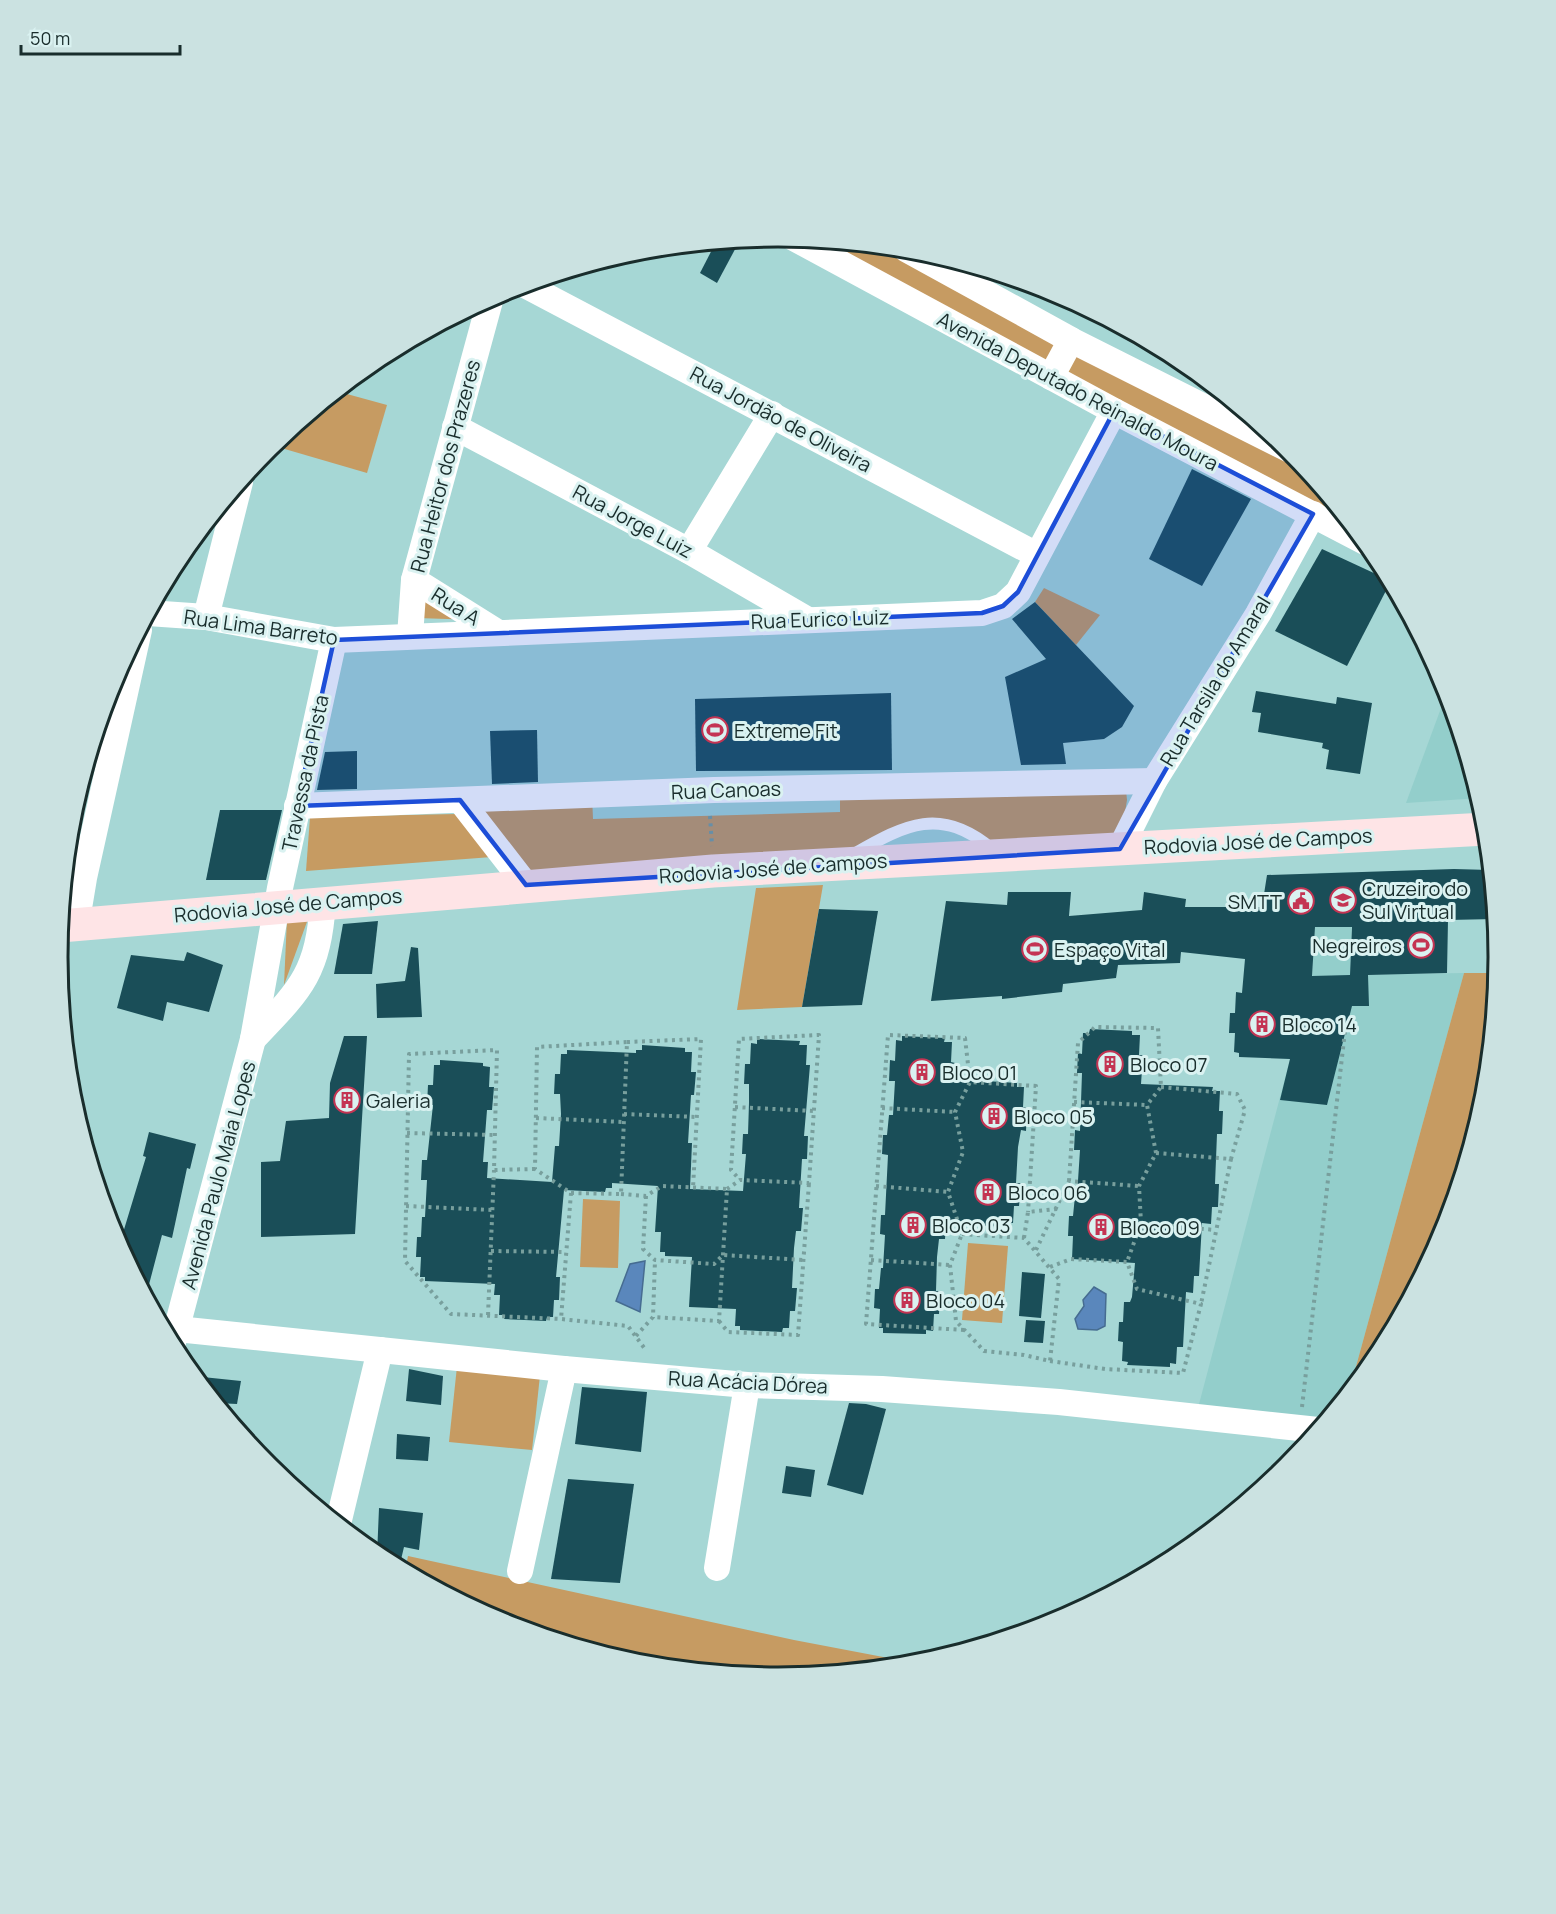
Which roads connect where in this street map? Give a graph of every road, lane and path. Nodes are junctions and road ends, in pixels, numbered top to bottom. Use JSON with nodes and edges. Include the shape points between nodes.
{"nodes":[{"id":1,"x":811,"y":247,"type":"edge"},
{"id":2,"x":942,"y":266,"type":"edge"},
{"id":3,"x":533,"y":290,"type":"edge"},
{"id":4,"x":488,"y":309,"type":"edge"},
{"id":5,"x":1071,"y":340,"type":"junction"},
{"id":6,"x":1051,"y":377,"type":"junction"},
{"id":7,"x":1114,"y":411,"type":"junction"},
{"id":8,"x":772,"y":414,"type":"junction"},
{"id":9,"x":455,"y":427,"type":"junction"},
{"id":10,"x":1257,"y":434,"type":"edge"},
{"id":11,"x":236,"y":499,"type":"edge"},
{"id":12,"x":1313,"y":514,"type":"junction"},
{"id":13,"x":1348,"y":533,"type":"edge"},
{"id":14,"x":689,"y":551,"type":"junction"},
{"id":15,"x":1037,"y":555,"type":"junction"},
{"id":16,"x":414,"y":580,"type":"junction"},
{"id":17,"x":157,"y":614,"type":"edge"},
{"id":18,"x":206,"y":617,"type":"junction"},
{"id":19,"x":808,"y":620,"type":"junction"},
{"id":20,"x":497,"y":632,"type":"junction"},
{"id":21,"x":410,"y":636,"type":"junction"},
{"id":22,"x":334,"y":640,"type":"junction"},
{"id":23,"x":130,"y":667,"type":"edge"},
{"id":24,"x":1154,"y":781,"type":"junction"},
{"id":25,"x":460,"y":800,"type":"junction"},
{"id":26,"x":297,"y":806,"type":"junction"},
{"id":27,"x":1477,"y":830,"type":"edge"},
{"id":28,"x":1119,"y":849,"type":"junction"},
{"id":29,"x":74,"y":879,"type":"edge"},
{"id":30,"x":526,"y":885,"type":"junction"},
{"id":31,"x":323,"y":902,"type":"junction"},
{"id":32,"x":278,"y":906,"type":"junction"},
{"id":33,"x":70,"y":925,"type":"edge"},
{"id":34,"x":1345,"y":1031,"type":"dead end"},
{"id":35,"x":253,"y":1039,"type":"junction"},
{"id":36,"x":627,"y":1042,"type":"junction"},
{"id":37,"x":970,"y":1082,"type":"junction"},
{"id":38,"x":1161,"y":1087,"type":"junction"},
{"id":39,"x":1074,"y":1102,"type":"junction"},
{"id":40,"x":1147,"y":1105,"type":"junction"},
{"id":41,"x":735,"y":1107,"type":"junction"},
{"id":42,"x":882,"y":1108,"type":"junction"},
{"id":43,"x":813,"y":1111,"type":"junction"},
{"id":44,"x":955,"y":1112,"type":"junction"},
{"id":45,"x":624,"y":1114,"type":"junction"},
{"id":46,"x":696,"y":1117,"type":"junction"},
{"id":47,"x":536,"y":1118,"type":"junction"},
{"id":48,"x":624,"y":1122,"type":"junction"},
{"id":49,"x":407,"y":1133,"type":"junction"},
{"id":50,"x":495,"y":1135,"type":"junction"},
{"id":51,"x":1156,"y":1154,"type":"junction"},
{"id":52,"x":1231,"y":1159,"type":"junction"},
{"id":53,"x":535,"y":1169,"type":"junction"},
{"id":54,"x":495,"y":1170,"type":"junction"},
{"id":55,"x":741,"y":1180,"type":"junction"},
{"id":56,"x":1069,"y":1182,"type":"junction"},
{"id":57,"x":809,"y":1183,"type":"junction"},
{"id":58,"x":876,"y":1186,"type":"junction"},
{"id":59,"x":1139,"y":1186,"type":"junction"},
{"id":60,"x":693,"y":1188,"type":"junction"},
{"id":61,"x":727,"y":1189,"type":"junction"},
{"id":62,"x":948,"y":1192,"type":"junction"},
{"id":63,"x":571,"y":1193,"type":"junction"},
{"id":64,"x":621,"y":1194,"type":"junction"},
{"id":65,"x":646,"y":1196,"type":"junction"},
{"id":66,"x":406,"y":1206,"type":"junction"},
{"id":67,"x":1057,"y":1209,"type":"junction"},
{"id":68,"x":492,"y":1210,"type":"junction"},
{"id":69,"x":1028,"y":1212,"type":"junction"},
{"id":70,"x":1141,"y":1223,"type":"junction"},
{"id":71,"x":1215,"y":1230,"type":"junction"},
{"id":72,"x":962,"y":1234,"type":"junction"},
{"id":73,"x":1024,"y":1238,"type":"junction"},
{"id":74,"x":1036,"y":1250,"type":"junction"},
{"id":75,"x":491,"y":1251,"type":"junction"},
{"id":76,"x":566,"y":1252,"type":"junction"},
{"id":77,"x":723,"y":1255,"type":"junction"},
{"id":78,"x":655,"y":1260,"type":"junction"},
{"id":79,"x":803,"y":1260,"type":"junction"},
{"id":80,"x":871,"y":1260,"type":"junction"},
{"id":81,"x":1127,"y":1262,"type":"junction"},
{"id":82,"x":950,"y":1265,"type":"junction"},
{"id":83,"x":1050,"y":1267,"type":"junction"},
{"id":84,"x":1200,"y":1304,"type":"junction"},
{"id":85,"x":488,"y":1315,"type":"junction"},
{"id":86,"x":653,"y":1317,"type":"junction"},
{"id":87,"x":561,"y":1319,"type":"junction"},
{"id":88,"x":719,"y":1321,"type":"junction"},
{"id":89,"x":964,"y":1330,"type":"junction"},
{"id":90,"x":176,"y":1334,"type":"edge"},
{"id":91,"x":636,"y":1336,"type":"junction"},
{"id":92,"x":179,"y":1338,"type":"edge"},
{"id":93,"x":645,"y":1349,"type":"dead end"},
{"id":94,"x":380,"y":1350,"type":"junction"},
{"id":95,"x":1050,"y":1361,"type":"junction"},
{"id":96,"x":564,"y":1369,"type":"junction"},
{"id":97,"x":747,"y":1385,"type":"junction"},
{"id":98,"x":1310,"y":1424,"type":"edge"},
{"id":99,"x":340,"y":1517,"type":"edge"},
{"id":100,"x":717,"y":1568,"type":"dead end"},
{"id":101,"x":520,"y":1571,"type":"dead end"}],
"edges":[{"from":1,"to":6,"type":"street","name":"Avenida Deputado Reinaldo Moura"},
{"from":2,"to":5,"type":"street"},
{"from":3,"to":8,"type":"street","name":"Rua Jordão de Oliveira"},
{"from":4,"to":9,"type":"street","name":"Rua Heitor dos Prazeres"},
{"from":5,"to":6,"type":"street"},
{"from":5,"to":10,"type":"street"},
{"from":6,"to":7,"type":"street","name":"Avenida Deputado Reinaldo Moura"},
{"from":7,"to":12,"type":"street","name":"Avenida Deputado Reinaldo Moura"},
{"from":7,"to":15,"type":"street","name":"Rua Eurico Luiz"},
{"from":8,"to":14,"type":"street"},
{"from":8,"to":15,"type":"street","name":"Rua Jordão de Oliveira"},
{"from":9,"to":14,"type":"street","name":"Rua Jorge Luiz"},
{"from":9,"to":16,"type":"street","name":"Rua Heitor dos Prazeres"},
{"from":11,"to":18,"type":"street"},
{"from":12,"to":13,"type":"street","name":"Avenida Deputado Reinaldo Moura"},
{"from":12,"to":24,"type":"street","name":"Rua Tarsila do Amaral","via":[[1258,614]]},
{"from":14,"to":19,"type":"street","name":"Rua Jorge Luiz"},
{"from":15,"to":19,"type":"street","name":"Rua Eurico Luiz","via":[[1018,592],[1003,606],[982,612]]},
{"from":16,"to":20,"type":"street","name":"Rua A"},
{"from":16,"to":21,"type":"street","name":"Rua Heitor dos Prazeres"},
{"from":17,"to":18,"type":"street","name":"Rua Lima Barreto"},
{"from":18,"to":22,"type":"street","name":"Rua Lima Barreto"},
{"from":19,"to":20,"type":"street","name":"Rua Eurico Luiz"},
{"from":20,"to":21,"type":"street","name":"Rua Eurico Luiz"},
{"from":21,"to":22,"type":"street","name":"Rua Lima Barreto"},
{"from":22,"to":26,"type":"street","name":"Travessa da Pista"},
{"from":23,"to":29,"type":"street"},
{"from":24,"to":25,"type":"street","name":"Rua Canoas","via":[[714,789]]},
{"from":24,"to":28,"type":"street","name":"Rua Tarsila do Amaral"},
{"from":25,"to":26,"type":"street","name":"Rua Canoas"},
{"from":25,"to":30,"type":"street"},
{"from":26,"to":32,"type":"street","name":"Travessa da Pista"},
{"from":27,"to":28,"type":"main road","name":"Rodovia José de Campos"},
{"from":28,"to":30,"type":"main road","name":"Rodovia José de Campos"},
{"from":29,"to":33,"type":"street","via":[[80,908]]},
{"from":30,"to":31,"type":"main road","name":"Rodovia José de Campos"},
{"from":31,"to":32,"type":"main road","name":"Rodovia José de Campos"},
{"from":31,"to":35,"type":"street","name":"Avenida Paulo Maia Lopes","via":[[321,934],[311,966],[297,992]]},
{"from":32,"to":33,"type":"main road","name":"Rodovia José de Campos"},
{"from":32,"to":35,"type":"street","name":"Avenida Paulo Maia Lopes"},
{"from":34,"to":98,"type":"path"},
{"from":35,"to":90,"type":"street","name":"Avenida Paulo Maia Lopes"},
{"from":36,"to":45,"type":"path"},
{"from":36,"to":46,"type":"path","via":[[701,1039]]},
{"from":36,"to":47,"type":"path","via":[[537,1047]]},
{"from":37,"to":42,"type":"path","via":[[965,1038],[888,1035]]},
{"from":37,"to":44,"type":"path"},
{"from":37,"to":69,"type":"path","via":[[1036,1086]]},
{"from":38,"to":39,"type":"path","via":[[1158,1028],[1095,1027],[1078,1043]]},
{"from":38,"to":40,"type":"path"},
{"from":38,"to":52,"type":"path","via":[[1237,1094],[1245,1110]]},
{"from":39,"to":40,"type":"path"},
{"from":39,"to":56,"type":"path"},
{"from":40,"to":51,"type":"path"},
{"from":41,"to":43,"type":"path"},
{"from":41,"to":43,"type":"path","via":[[739,1039],[819,1035]]},
{"from":41,"to":55,"type":"path","via":[[731,1170]]},
{"from":42,"to":44,"type":"path"},
{"from":42,"to":58,"type":"path"},
{"from":43,"to":57,"type":"path"},
{"from":44,"to":62,"type":"path","via":[[963,1152]]},
{"from":45,"to":46,"type":"path"},
{"from":45,"to":48,"type":"path"},
{"from":46,"to":60,"type":"path"},
{"from":47,"to":48,"type":"path"},
{"from":47,"to":53,"type":"path"},
{"from":48,"to":64,"type":"path"},
{"from":49,"to":50,"type":"path"},
{"from":49,"to":50,"type":"path","via":[[409,1054],[496,1050]]},
{"from":49,"to":66,"type":"path"},
{"from":50,"to":54,"type":"path"},
{"from":51,"to":52,"type":"path"},
{"from":51,"to":59,"type":"path"},
{"from":52,"to":71,"type":"path"},
{"from":53,"to":54,"type":"path"},
{"from":53,"to":63,"type":"path"},
{"from":54,"to":68,"type":"path"},
{"from":55,"to":57,"type":"path"},
{"from":55,"to":61,"type":"path"},
{"from":56,"to":59,"type":"path"},
{"from":56,"to":67,"type":"path"},
{"from":57,"to":79,"type":"path"},
{"from":58,"to":62,"type":"path"},
{"from":58,"to":80,"type":"path"},
{"from":59,"to":70,"type":"path"},
{"from":60,"to":61,"type":"path"},
{"from":60,"to":65,"type":"path","via":[[662,1186]]},
{"from":61,"to":77,"type":"path"},
{"from":62,"to":72,"type":"path"},
{"from":63,"to":64,"type":"path"},
{"from":63,"to":76,"type":"path"},
{"from":64,"to":65,"type":"path"},
{"from":65,"to":78,"type":"path","via":[[643,1249]]},
{"from":66,"to":68,"type":"path"},
{"from":66,"to":85,"type":"path","via":[[405,1261],[451,1314]]},
{"from":67,"to":69,"type":"path"},
{"from":67,"to":74,"type":"path"},
{"from":68,"to":75,"type":"path"},
{"from":69,"to":73,"type":"path"},
{"from":70,"to":71,"type":"path"},
{"from":70,"to":81,"type":"path"},
{"from":71,"to":84,"type":"path"},
{"from":72,"to":73,"type":"path"},
{"from":72,"to":82,"type":"path"},
{"from":73,"to":74,"type":"path"},
{"from":74,"to":83,"type":"path"},
{"from":75,"to":76,"type":"path"},
{"from":75,"to":85,"type":"path"},
{"from":76,"to":87,"type":"path"},
{"from":77,"to":78,"type":"path","via":[[714,1264]]},
{"from":77,"to":79,"type":"path"},
{"from":77,"to":88,"type":"path"},
{"from":78,"to":86,"type":"path"},
{"from":79,"to":88,"type":"path","via":[[798,1335],[728,1332]]},
{"from":80,"to":82,"type":"path"},
{"from":80,"to":89,"type":"path","via":[[866,1324]]},
{"from":81,"to":83,"type":"path","via":[[1071,1259]]},
{"from":81,"to":84,"type":"path","via":[[1137,1290]]},
{"from":82,"to":89,"type":"path","via":[[956,1321]]},
{"from":83,"to":95,"type":"path","via":[[1059,1279]]},
{"from":84,"to":95,"type":"path","via":[[1183,1373]]},
{"from":85,"to":87,"type":"path"},
{"from":86,"to":88,"type":"path"},
{"from":86,"to":91,"type":"path"},
{"from":87,"to":91,"type":"path","via":[[628,1326]]},
{"from":89,"to":95,"type":"path","via":[[984,1351],[1024,1354]]},
{"from":91,"to":93,"type":"path"},
{"from":92,"to":94,"type":"street","name":"Rua Acácia Dórea"},
{"from":94,"to":96,"type":"street","name":"Rua Acácia Dórea"},
{"from":94,"to":99,"type":"street"},
{"from":96,"to":97,"type":"street","name":"Rua Acácia Dórea"},
{"from":96,"to":101,"type":"street"},
{"from":97,"to":98,"type":"street","name":"Rua Acácia Dórea","via":[[1059,1401]]},
{"from":97,"to":100,"type":"street"}]}
